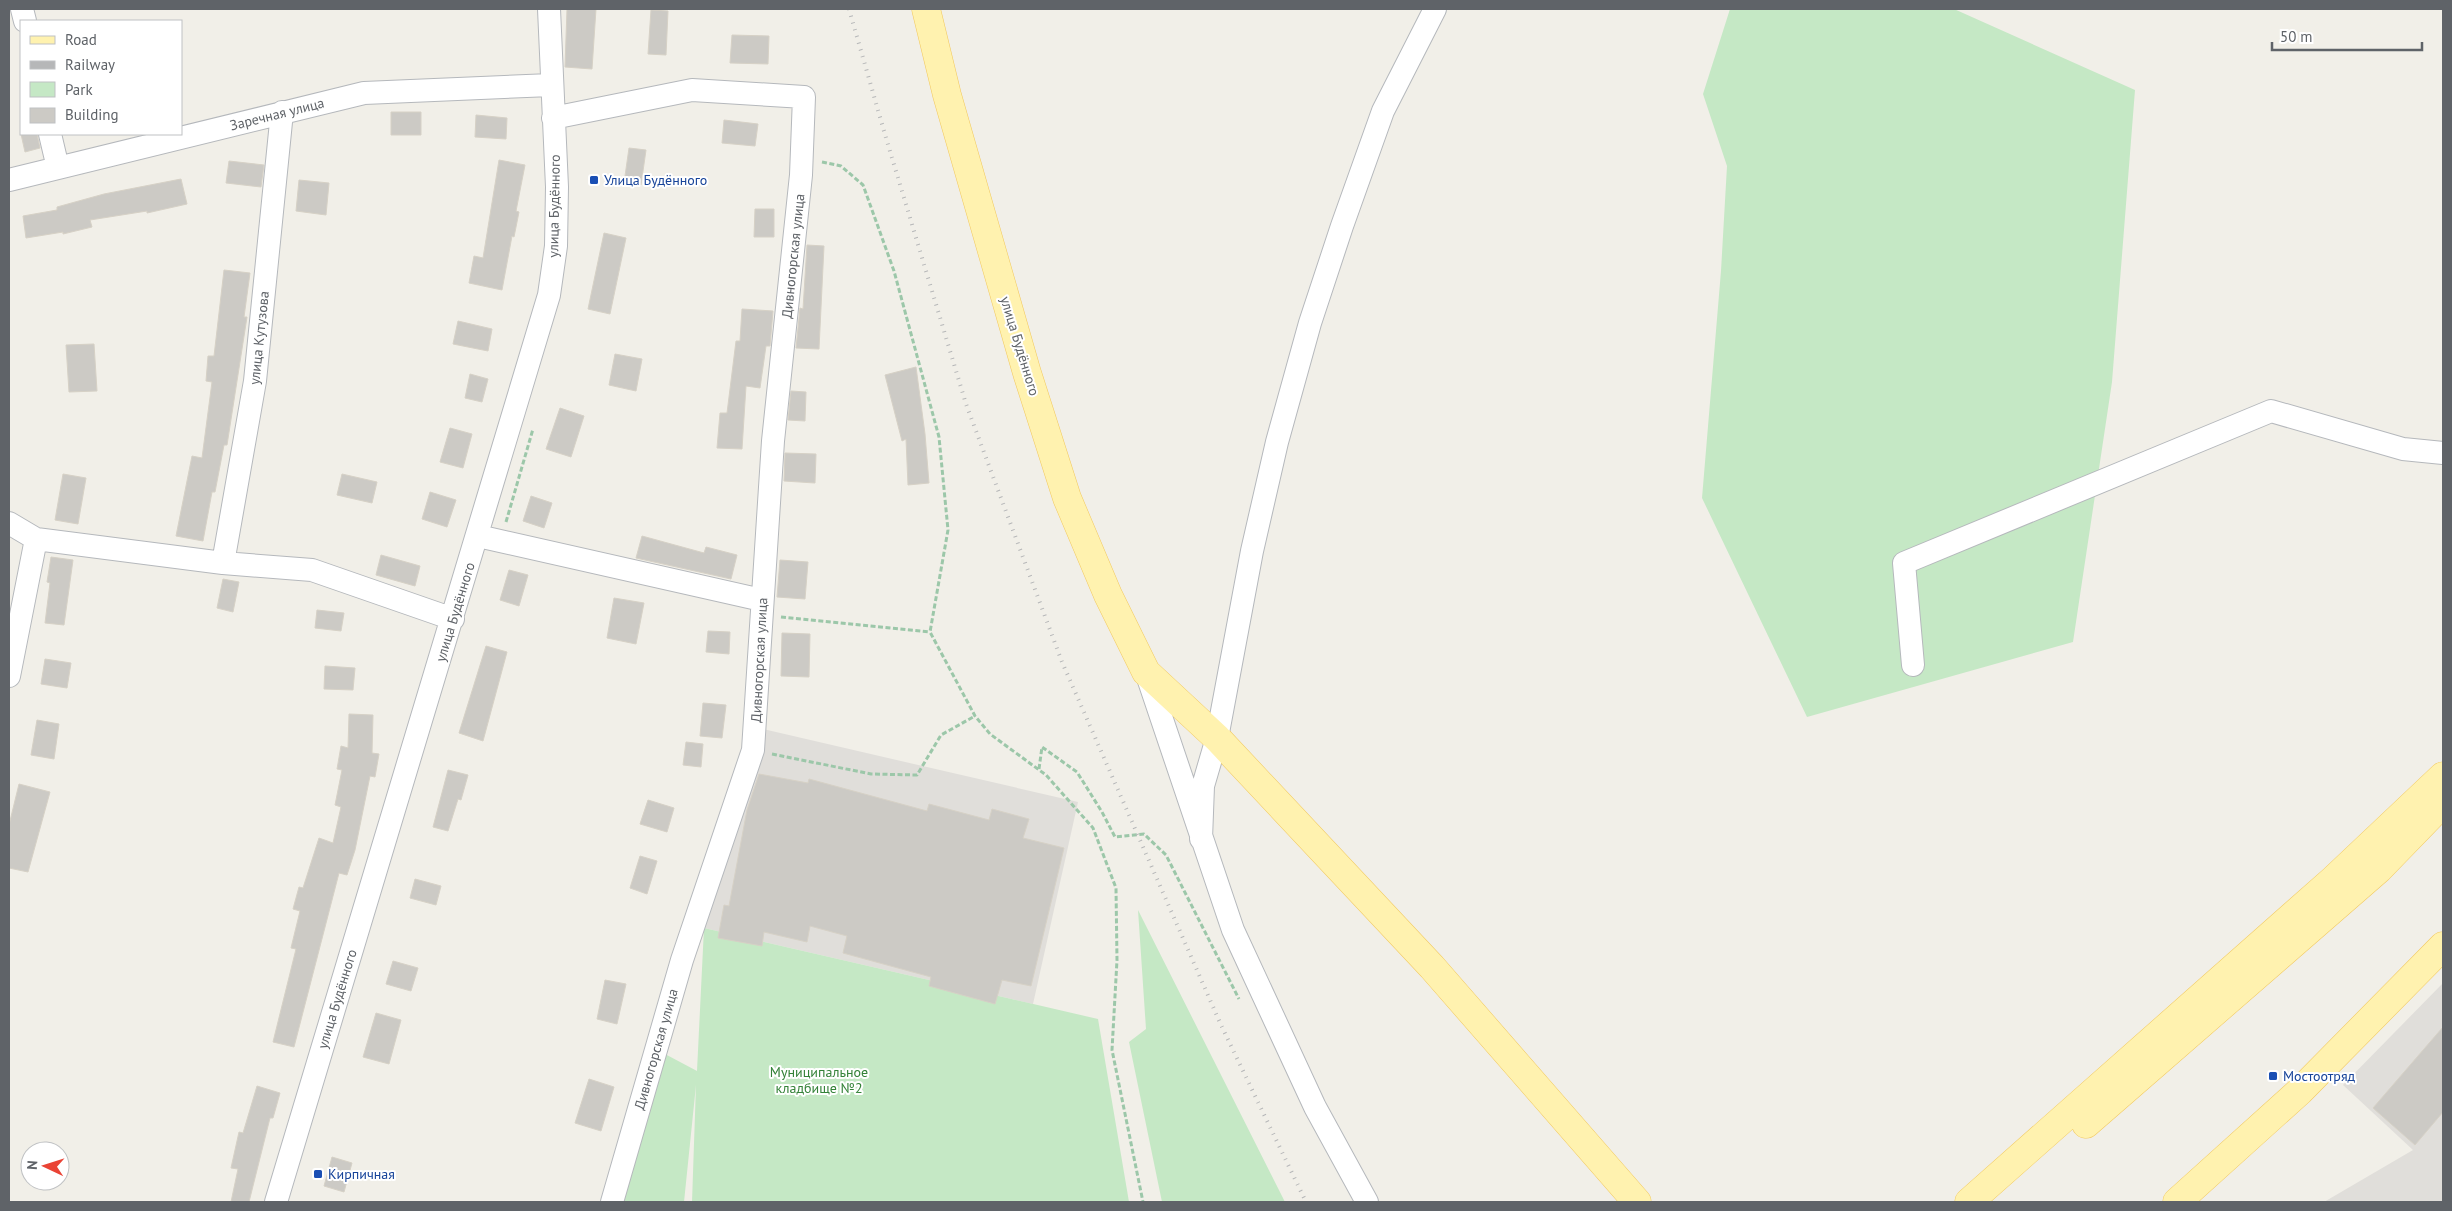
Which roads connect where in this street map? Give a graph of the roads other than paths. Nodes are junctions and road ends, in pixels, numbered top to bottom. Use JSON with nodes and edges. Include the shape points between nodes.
{"nodes":[{"id":1,"x":548,"y":9,"type":"edge"},
{"id":2,"x":926,"y":9,"type":"edge"},
{"id":3,"x":1434,"y":9,"type":"edge"},
{"id":4,"x":551,"y":85,"type":"junction"},
{"id":5,"x":282,"y":112,"type":"junction"},
{"id":6,"x":553,"y":118,"type":"junction"},
{"id":7,"x":50,"y":135,"type":"edge"},
{"id":8,"x":58,"y":168,"type":"junction"},
{"id":9,"x":9,"y":180,"type":"edge"},
{"id":10,"x":2443,"y":453,"type":"edge"},
{"id":11,"x":9,"y":523,"type":"edge"},
{"id":12,"x":478,"y":536,"type":"junction"},
{"id":13,"x":36,"y":539,"type":"junction"},
{"id":14,"x":223,"y":563,"type":"junction"},
{"id":15,"x":763,"y":608,"type":"junction"},
{"id":16,"x":453,"y":619,"type":"junction"},
{"id":17,"x":1913,"y":665,"type":"dead end"},
{"id":18,"x":1146,"y":672,"type":"junction"},
{"id":19,"x":9,"y":676,"type":"edge"},
{"id":20,"x":1217,"y":738,"type":"junction"},
{"id":21,"x":2443,"y":776,"type":"edge"},
{"id":22,"x":2443,"y":803,"type":"edge"},
{"id":23,"x":1201,"y":839,"type":"junction"},
{"id":24,"x":2443,"y":946,"type":"edge"},
{"id":25,"x":276,"y":1202,"type":"edge"},
{"id":26,"x":612,"y":1202,"type":"edge"},
{"id":27,"x":1367,"y":1202,"type":"edge"},
{"id":28,"x":1637,"y":1202,"type":"edge"},
{"id":29,"x":1969,"y":1202,"type":"edge"},
{"id":30,"x":1997,"y":1202,"type":"edge"},
{"id":31,"x":2177,"y":1202,"type":"edge"}],
"edges":[{"from":1,"to":4,"type":"street","name":"улица Будённого"},
{"from":2,"to":18,"type":"main road","name":"улица Будённого","via":[[947,95],[1022,354],[1068,498],[1108,594]]},
{"from":3,"to":20,"type":"street","via":[[1383,111],[1310,323],[1256,533]]},
{"from":4,"to":5,"type":"street","name":"Заречная улица","via":[[364,92]]},
{"from":4,"to":6,"type":"street","name":"улица Будённого"},
{"from":5,"to":8,"type":"street","name":"Заречная улица"},
{"from":5,"to":14,"type":"street","name":"улица Кутузова","via":[[256,381]]},
{"from":6,"to":12,"type":"street","name":"улица Будённого","via":[[556,246],[549,295]]},
{"from":6,"to":15,"type":"street","name":"Дивногорская улица","via":[[692,90],[804,97],[802,157],[774,441]]},
{"from":7,"to":8,"type":"street"},
{"from":8,"to":9,"type":"street","name":"Заречная улица"},
{"from":10,"to":17,"type":"street","via":[[2402,449],[2271,411],[1904,563]]},
{"from":11,"to":13,"type":"street"},
{"from":12,"to":15,"type":"street"},
{"from":12,"to":16,"type":"street","name":"улица Будённого"},
{"from":13,"to":14,"type":"street"},
{"from":13,"to":19,"type":"street"},
{"from":14,"to":16,"type":"street","via":[[312,570]]},
{"from":15,"to":26,"type":"street","name":"Дивногорская улица","via":[[753,750],[682,960]]},
{"from":16,"to":25,"type":"street","name":"улица Будённого"},
{"from":18,"to":20,"type":"main road"},
{"from":18,"to":23,"type":"street"},
{"from":20,"to":23,"type":"street","via":[[1203,786]]},
{"from":20,"to":28,"type":"main road","via":[[1432,967]]},
{"from":21,"to":29,"type":"main road","via":[[2334,879]]},
{"from":22,"to":30,"type":"main road","via":[[2378,869]]},
{"from":23,"to":27,"type":"street","via":[[1233,930],[1315,1107]]},
{"from":24,"to":31,"type":"main road","via":[[2300,1091]]}]}
